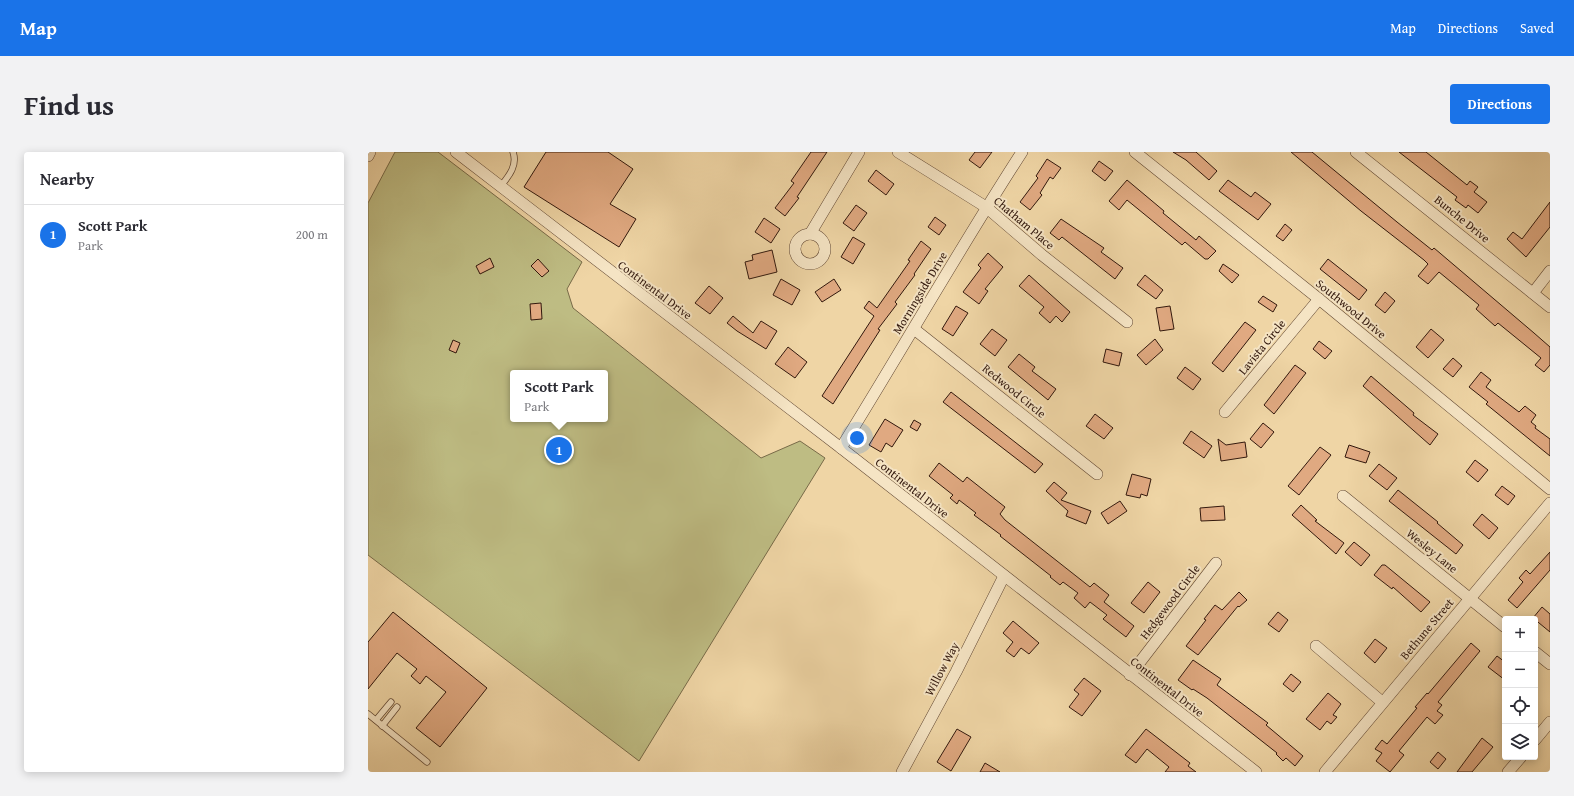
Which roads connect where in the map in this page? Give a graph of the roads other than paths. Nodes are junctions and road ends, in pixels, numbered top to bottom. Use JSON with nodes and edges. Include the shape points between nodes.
{"nodes":[{"id":1,"x":370,"y":152,"type":"edge"},
{"id":2,"x":456,"y":152,"type":"edge"},
{"id":3,"x":513,"y":152,"type":"edge"},
{"id":4,"x":858,"y":152,"type":"edge"},
{"id":5,"x":898,"y":152,"type":"edge"},
{"id":6,"x":1022,"y":152,"type":"edge"},
{"id":7,"x":1135,"y":152,"type":"edge"},
{"id":8,"x":1356,"y":152,"type":"edge"},
{"id":9,"x":368,"y":156,"type":"edge"},
{"id":10,"x":500,"y":187,"type":"junction"},
{"id":11,"x":986,"y":207,"type":"junction"},
{"id":12,"x":810,"y":234,"type":"dead end"},
{"id":13,"x":1550,"y":271,"type":"edge"},
{"id":14,"x":1533,"y":293,"type":"junction"},
{"id":15,"x":1319,"y":299,"type":"junction"},
{"id":16,"x":1550,"y":307,"type":"edge"},
{"id":17,"x":1128,"y":322,"type":"dead end"},
{"id":18,"x":914,"y":329,"type":"junction"},
{"id":19,"x":1225,"y":412,"type":"dead end"},
{"id":20,"x":841,"y":448,"type":"junction"},
{"id":21,"x":1097,"y":474,"type":"dead end"},
{"id":22,"x":1550,"y":489,"type":"edge"},
{"id":23,"x":1343,"y":496,"type":"dead end"},
{"id":24,"x":1550,"y":503,"type":"edge"},
{"id":25,"x":1216,"y":563,"type":"dead end"},
{"id":26,"x":1004,"y":576,"type":"junction"},
{"id":27,"x":1470,"y":598,"type":"junction"},
{"id":28,"x":1502,"y":625,"type":"edge"},
{"id":29,"x":1316,"y":646,"type":"dead end"},
{"id":30,"x":1538,"y":654,"type":"edge"},
{"id":31,"x":1550,"y":664,"type":"edge"},
{"id":32,"x":1130,"y":675,"type":"junction"},
{"id":33,"x":391,"y":702,"type":"dead end"},
{"id":34,"x":1382,"y":702,"type":"junction"},
{"id":35,"x":397,"y":707,"type":"dead end"},
{"id":36,"x":368,"y":714,"type":"edge"},
{"id":37,"x":376,"y":720,"type":"junction"},
{"id":38,"x":1550,"y":722,"type":"edge"},
{"id":39,"x":382,"y":726,"type":"junction"},
{"id":40,"x":1538,"y":736,"type":"edge"},
{"id":41,"x":1518,"y":760,"type":"edge"},
{"id":42,"x":427,"y":762,"type":"dead end"},
{"id":43,"x":905,"y":771,"type":"edge"},
{"id":44,"x":1256,"y":772,"type":"edge"},
{"id":45,"x":1324,"y":772,"type":"edge"},
{"id":46,"x":1508,"y":772,"type":"edge"}],
"edges":[{"from":1,"to":9,"type":"street"},
{"from":2,"to":10,"type":"street","name":"Continental Drive"},
{"from":3,"to":10,"type":"lane","via":[[513,170]]},
{"from":4,"to":12,"type":"street"},
{"from":5,"to":11,"type":"street","name":"Chatham Place"},
{"from":6,"to":11,"type":"street","name":"Morningside Drive"},
{"from":7,"to":15,"type":"street","name":"Southwood Drive"},
{"from":8,"to":14,"type":"street","name":"Bunche Drive"},
{"from":10,"to":20,"type":"street","name":"Continental Drive"},
{"from":11,"to":17,"type":"street","name":"Chatham Place","via":[[1042,255]]},
{"from":11,"to":18,"type":"street","name":"Morningside Drive"},
{"from":13,"to":14,"type":"street"},
{"from":14,"to":16,"type":"street","name":"Bunche Drive"},
{"from":15,"to":19,"type":"street","name":"Lavista Circle"},
{"from":15,"to":22,"type":"street","name":"Southwood Drive"},
{"from":18,"to":20,"type":"street","name":"Morningside Drive"},
{"from":18,"to":21,"type":"street","name":"Redwood Circle"},
{"from":20,"to":26,"type":"street","name":"Continental Drive"},
{"from":23,"to":27,"type":"street","name":"Wesley Lane"},
{"from":24,"to":27,"type":"street","name":"Bethune Street"},
{"from":25,"to":32,"type":"street","name":"Hedgewood Circle"},
{"from":26,"to":32,"type":"street","name":"Continental Drive"},
{"from":26,"to":43,"type":"street","name":"Willow Way"},
{"from":27,"to":28,"type":"street","name":"Wesley Lane"},
{"from":27,"to":34,"type":"street","name":"Bethune Street"},
{"from":29,"to":34,"type":"street"},
{"from":30,"to":31,"type":"street"},
{"from":32,"to":44,"type":"street","name":"Continental Drive"},
{"from":33,"to":37,"type":"lane"},
{"from":34,"to":45,"type":"street","name":"Bethune Street"},
{"from":35,"to":39,"type":"lane"},
{"from":36,"to":37,"type":"lane"},
{"from":37,"to":39,"type":"lane"},
{"from":38,"to":40,"type":"street"},
{"from":39,"to":42,"type":"lane"},
{"from":41,"to":46,"type":"street"}]}
